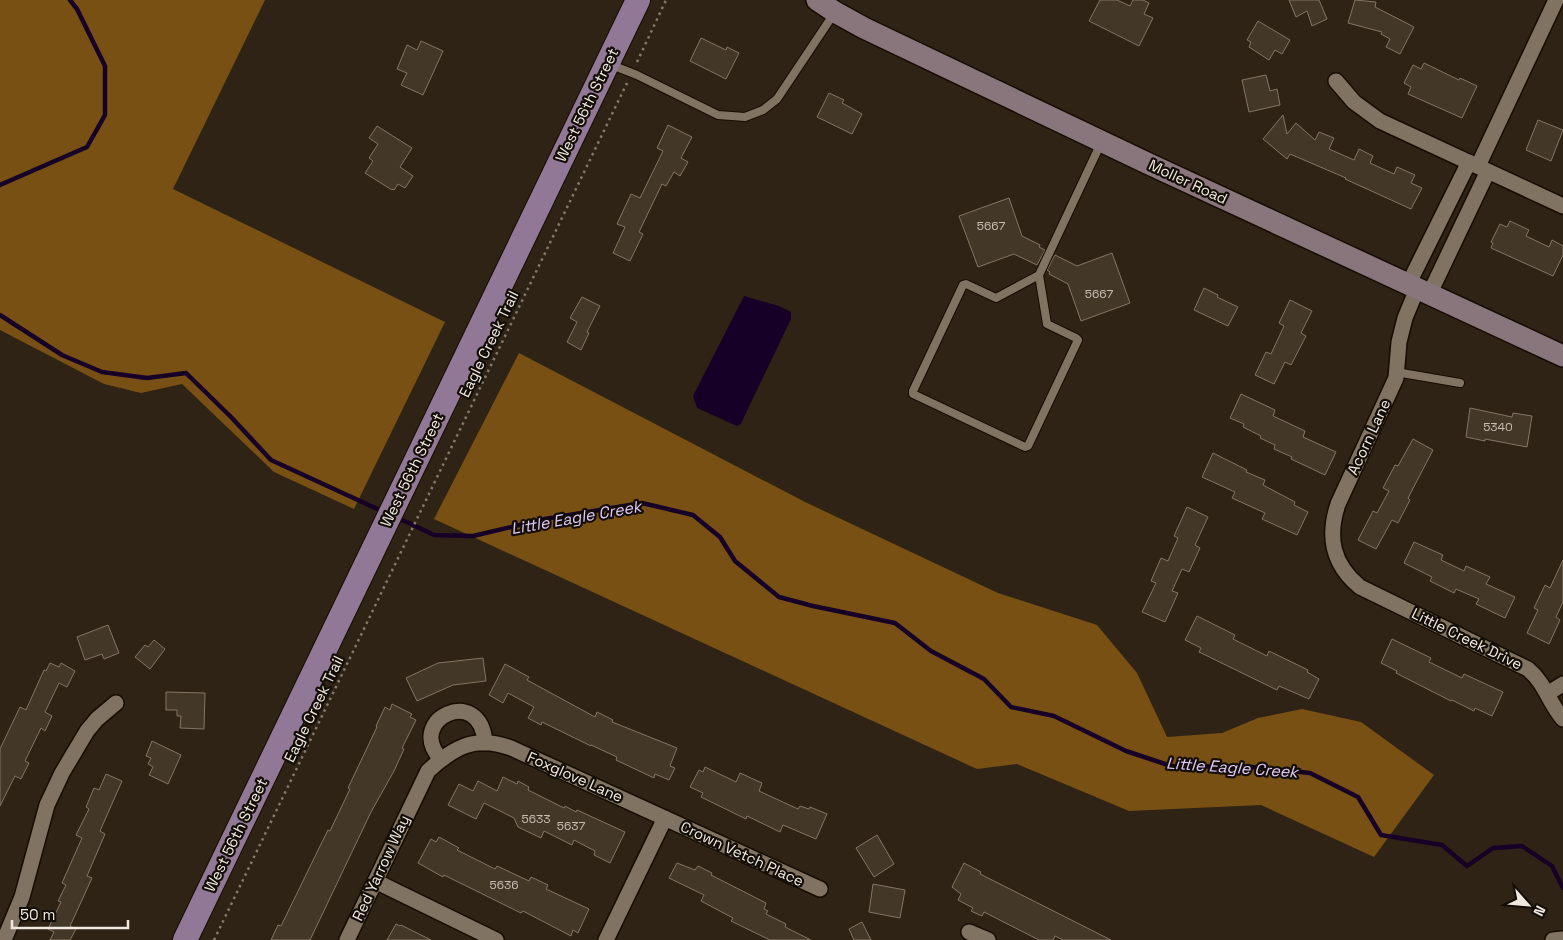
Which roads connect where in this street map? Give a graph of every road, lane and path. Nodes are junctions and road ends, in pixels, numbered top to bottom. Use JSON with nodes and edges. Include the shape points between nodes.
{"nodes":[{"id":1,"x":638,"y":0,"type":"edge"},
{"id":2,"x":666,"y":0,"type":"edge"},
{"id":3,"x":817,"y":0,"type":"edge"},
{"id":4,"x":1556,"y":0,"type":"edge"},
{"id":5,"x":835,"y":12,"type":"junction"},
{"id":6,"x":607,"y":63,"type":"junction"},
{"id":7,"x":631,"y":73,"type":"junction"},
{"id":8,"x":1336,"y":82,"type":"dead end"},
{"id":9,"x":1102,"y":141,"type":"junction"},
{"id":10,"x":1478,"y":166,"type":"junction"},
{"id":11,"x":1563,"y":206,"type":"edge"},
{"id":12,"x":1039,"y":275,"type":"junction"},
{"id":13,"x":1418,"y":290,"type":"junction"},
{"id":14,"x":1563,"y":356,"type":"edge"},
{"id":15,"x":1396,"y":372,"type":"junction"},
{"id":16,"x":1460,"y":382,"type":"dead end"},
{"id":17,"x":1352,"y":580,"type":"joint"},
{"id":18,"x":1563,"y":684,"type":"edge"},
{"id":19,"x":1547,"y":694,"type":"junction"},
{"id":20,"x":116,"y":704,"type":"dead end"},
{"id":21,"x":1563,"y":719,"type":"edge"},
{"id":22,"x":484,"y":743,"type":"junction"},
{"id":23,"x":441,"y":759,"type":"junction"},
{"id":24,"x":415,"y":796,"type":"joint"},
{"id":25,"x":665,"y":818,"type":"junction"},
{"id":26,"x":375,"y":881,"type":"junction"},
{"id":27,"x":820,"y":889,"type":"dead end"},
{"id":28,"x":970,"y":932,"type":"dead end"},
{"id":29,"x":1563,"y":939,"type":"edge"},
{"id":30,"x":4,"y":940,"type":"edge"},
{"id":31,"x":185,"y":940,"type":"edge"},
{"id":32,"x":214,"y":940,"type":"edge"},
{"id":33,"x":347,"y":940,"type":"edge"},
{"id":34,"x":496,"y":940,"type":"edge"},
{"id":35,"x":606,"y":940,"type":"edge"},
{"id":36,"x":988,"y":940,"type":"edge"},
{"id":37,"x":1553,"y":940,"type":"edge"}],
"edges":[{"from":1,"to":6,"type":"main road","name":"West 56th Street"},
{"from":2,"to":7,"type":"path","name":"Eagle Creek Trail"},
{"from":3,"to":5,"type":"street","name":"Moller Road"},
{"from":4,"to":10,"type":"street"},
{"from":5,"to":7,"type":"lane","via":[[777,99],[763,110],[745,117],[718,115]]},
{"from":5,"to":9,"type":"street","name":"Moller Road"},
{"from":6,"to":7,"type":"lane"},
{"from":6,"to":31,"type":"main road","name":"West 56th Street"},
{"from":7,"to":32,"type":"path","name":"Eagle Creek Trail"},
{"from":8,"to":10,"type":"street","via":[[1354,102],[1380,121]]},
{"from":9,"to":12,"type":"lane"},
{"from":9,"to":13,"type":"street","name":"Moller Road"},
{"from":10,"to":11,"type":"street"},
{"from":10,"to":13,"type":"street"},
{"from":10,"to":13,"type":"street"},
{"from":12,"to":12,"type":"lane","via":[[1047,324],[1078,340],[1028,446],[914,394],[963,285],[996,298]]},
{"from":13,"to":14,"type":"street","name":"Moller Road"},
{"from":13,"to":15,"type":"street","name":"Acorn Lane","via":[[1405,318]]},
{"from":15,"to":16,"type":"lane"},
{"from":15,"to":17,"type":"street","name":"Acorn Lane","via":[[1333,518],[1334,548],[1339,562]]},
{"from":17,"to":19,"type":"street","name":"Little Creek Drive","via":[[1368,592],[1521,664],[1534,674]]},
{"from":18,"to":19,"type":"street"},
{"from":19,"to":21,"type":"street","name":"Little Creek Drive"},
{"from":20,"to":30,"type":"street","via":[[87,731],[62,773],[47,805],[22,897]]},
{"from":22,"to":23,"type":"street","name":"Foxglove Lane","via":[[459,748]]},
{"from":22,"to":23,"type":"street","via":[[480,723],[473,716],[459,711],[446,714],[435,723],[432,734],[432,744]]},
{"from":22,"to":25,"type":"street","name":"Foxglove Lane","via":[[511,748]]},
{"from":23,"to":24,"type":"street","name":"Foxglove Lane","via":[[428,771]]},
{"from":24,"to":26,"type":"street","name":"Red Yarrow Way"},
{"from":25,"to":27,"type":"street","name":"Crown Vetch Place"},
{"from":25,"to":35,"type":"street"},
{"from":26,"to":33,"type":"street","name":"Red Yarrow Way"},
{"from":26,"to":34,"type":"street"},
{"from":28,"to":36,"type":"street"},
{"from":29,"to":37,"type":"street"}]}
